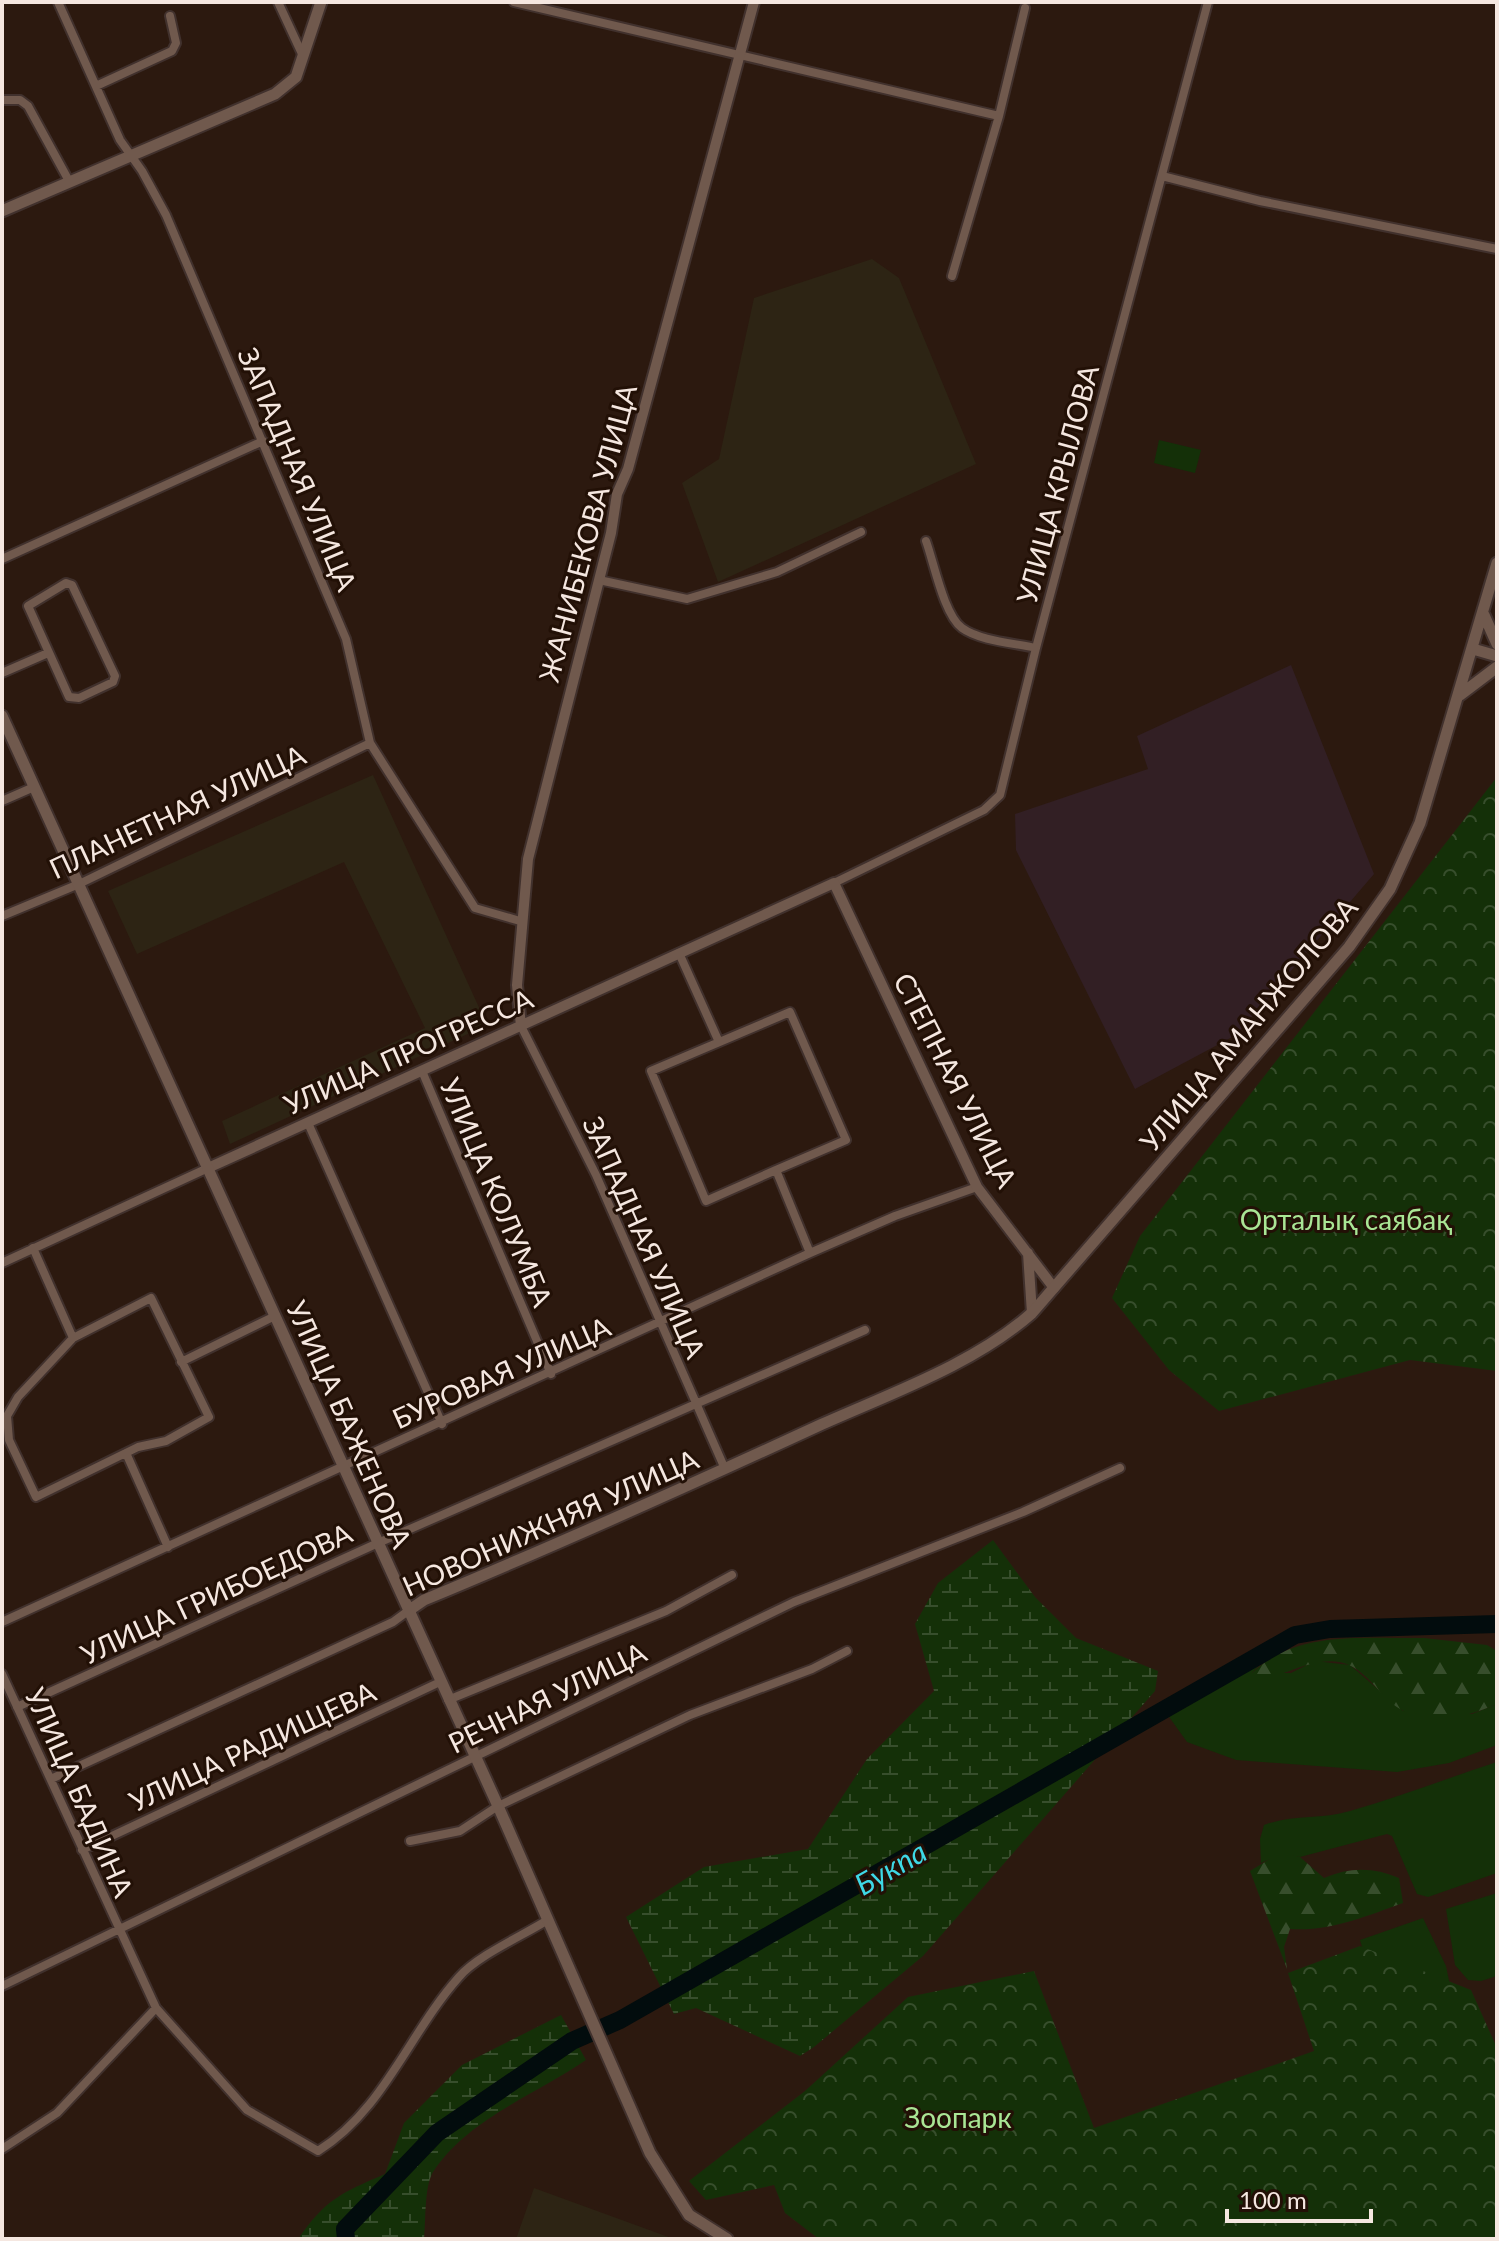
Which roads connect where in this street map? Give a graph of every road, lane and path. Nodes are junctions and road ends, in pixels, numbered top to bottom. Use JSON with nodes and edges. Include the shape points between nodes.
{"nodes":[{"id":1,"x":58,"y":2,"type":"edge"},
{"id":2,"x":278,"y":2,"type":"edge"},
{"id":3,"x":321,"y":2,"type":"edge"},
{"id":4,"x":514,"y":2,"type":"edge"},
{"id":5,"x":754,"y":2,"type":"edge"},
{"id":6,"x":1208,"y":2,"type":"edge"},
{"id":7,"x":1025,"y":8,"type":"dead end"},
{"id":8,"x":170,"y":16,"type":"dead end"},
{"id":9,"x":740,"y":57,"type":"junction"},
{"id":10,"x":305,"y":59,"type":"junction"},
{"id":11,"x":96,"y":86,"type":"junction"},
{"id":12,"x":2,"y":100,"type":"edge"},
{"id":13,"x":999,"y":116,"type":"junction"},
{"id":14,"x":131,"y":153,"type":"junction"},
{"id":15,"x":1162,"y":176,"type":"junction"},
{"id":16,"x":69,"y":181,"type":"junction"},
{"id":17,"x":2,"y":211,"type":"edge"},
{"id":18,"x":1497,"y":249,"type":"edge"},
{"id":19,"x":952,"y":276,"type":"dead end"},
{"id":20,"x":263,"y":441,"type":"junction"},
{"id":21,"x":861,"y":532,"type":"dead end"},
{"id":22,"x":926,"y":541,"type":"dead end"},
{"id":23,"x":2,"y":559,"type":"edge"},
{"id":24,"x":1497,"y":563,"type":"edge"},
{"id":25,"x":599,"y":580,"type":"junction"},
{"id":26,"x":1484,"y":614,"type":"junction"},
{"id":27,"x":1497,"y":644,"type":"edge"},
{"id":28,"x":1036,"y":648,"type":"junction"},
{"id":29,"x":1473,"y":649,"type":"junction"},
{"id":30,"x":48,"y":653,"type":"junction"},
{"id":31,"x":1497,"y":656,"type":"edge"},
{"id":32,"x":1497,"y":667,"type":"edge"},
{"id":33,"x":2,"y":673,"type":"edge"},
{"id":34,"x":1460,"y":695,"type":"junction"},
{"id":35,"x":2,"y":716,"type":"edge"},
{"id":36,"x":370,"y":743,"type":"junction"},
{"id":37,"x":34,"y":787,"type":"junction"},
{"id":38,"x":2,"y":801,"type":"edge"},
{"id":39,"x":834,"y":883,"type":"junction"},
{"id":40,"x":79,"y":884,"type":"junction"},
{"id":41,"x":2,"y":916,"type":"edge"},
{"id":42,"x":520,"y":921,"type":"junction"},
{"id":43,"x":679,"y":953,"type":"junction"},
{"id":44,"x":521,"y":1026,"type":"junction"},
{"id":45,"x":719,"y":1042,"type":"junction"},
{"id":46,"x":422,"y":1071,"type":"junction"},
{"id":47,"x":308,"y":1123,"type":"junction"},
{"id":48,"x":208,"y":1168,"type":"junction"},
{"id":49,"x":776,"y":1170,"type":"junction"},
{"id":50,"x":977,"y":1187,"type":"junction"},
{"id":51,"x":33,"y":1248,"type":"junction"},
{"id":52,"x":1028,"y":1251,"type":"junction"},
{"id":53,"x":810,"y":1253,"type":"junction"},
{"id":54,"x":2,"y":1263,"type":"edge"},
{"id":55,"x":1054,"y":1288,"type":"junction"},
{"id":56,"x":1032,"y":1313,"type":"junction"},
{"id":57,"x":275,"y":1316,"type":"junction"},
{"id":58,"x":660,"y":1325,"type":"junction"},
{"id":59,"x":865,"y":1330,"type":"dead end"},
{"id":60,"x":73,"y":1338,"type":"junction"},
{"id":61,"x":181,"y":1362,"type":"junction"},
{"id":62,"x":551,"y":1374,"type":"junction"},
{"id":63,"x":697,"y":1404,"type":"junction"},
{"id":64,"x":442,"y":1424,"type":"junction"},
{"id":65,"x":6,"y":1442,"type":"edge"},
{"id":66,"x":126,"y":1453,"type":"junction"},
{"id":67,"x":343,"y":1466,"type":"junction"},
{"id":68,"x":1120,"y":1468,"type":"dead end"},
{"id":69,"x":725,"y":1469,"type":"junction"},
{"id":70,"x":378,"y":1543,"type":"junction"},
{"id":71,"x":168,"y":1547,"type":"junction"},
{"id":72,"x":732,"y":1575,"type":"dead end"},
{"id":73,"x":408,"y":1611,"type":"junction"},
{"id":74,"x":2,"y":1622,"type":"edge"},
{"id":75,"x":847,"y":1651,"type":"dead end"},
{"id":76,"x":2,"y":1674,"type":"edge"},
{"id":77,"x":440,"y":1682,"type":"junction"},
{"id":78,"x":448,"y":1700,"type":"junction"},
{"id":79,"x":17,"y":1707,"type":"junction"},
{"id":80,"x":474,"y":1757,"type":"junction"},
{"id":81,"x":51,"y":1779,"type":"junction"},
{"id":82,"x":498,"y":1806,"type":"junction"},
{"id":83,"x":410,"y":1841,"type":"dead end"},
{"id":84,"x":82,"y":1850,"type":"junction"},
{"id":85,"x":546,"y":1921,"type":"junction"},
{"id":86,"x":119,"y":1930,"type":"junction"},
{"id":87,"x":2,"y":1986,"type":"edge"},
{"id":88,"x":156,"y":2008,"type":"junction"},
{"id":89,"x":2,"y":2149,"type":"edge"},
{"id":90,"x":727,"y":2239,"type":"edge"}],
"edges":[{"from":1,"to":11,"type":"street","name":"ЗАПАДНАЯ УЛИЦА"},
{"from":2,"to":10,"type":"street"},
{"from":3,"to":10,"type":"main road"},
{"from":4,"to":9,"type":"street"},
{"from":5,"to":9,"type":"street","name":"ЖАНИБЕКОВА УЛИЦА"},
{"from":6,"to":15,"type":"street","name":"УЛИЦА КРЫЛОВА"},
{"from":7,"to":13,"type":"street"},
{"from":8,"to":11,"type":"street","via":[[176,43],[172,51]]},
{"from":9,"to":13,"type":"street"},
{"from":9,"to":25,"type":"street","name":"ЖАНИБЕКОВА УЛИЦА","via":[[617,494]]},
{"from":10,"to":14,"type":"main road","via":[[296,77],[275,94]]},
{"from":11,"to":14,"type":"street","name":"ЗАПАДНАЯ УЛИЦА"},
{"from":12,"to":16,"type":"street","via":[[20,100],[28,106]]},
{"from":13,"to":19,"type":"street"},
{"from":14,"to":16,"type":"main road"},
{"from":14,"to":20,"type":"street","name":"ЗАПАДНАЯ УЛИЦА","via":[[166,215]]},
{"from":15,"to":18,"type":"street"},
{"from":15,"to":28,"type":"street","name":"УЛИЦА КРЫЛОВА"},
{"from":16,"to":17,"type":"main road"},
{"from":20,"to":23,"type":"street"},
{"from":20,"to":36,"type":"street","name":"ЗАПАДНАЯ УЛИЦА","via":[[346,639]]},
{"from":21,"to":25,"type":"street","via":[[777,572],[687,599]]},
{"from":22,"to":28,"type":"street","via":[[959,625]]},
{"from":24,"to":26,"type":"main road"},
{"from":25,"to":42,"type":"street","name":"ЖАНИБЕКОВА УЛИЦА","via":[[528,859]]},
{"from":26,"to":27,"type":"main road"},
{"from":26,"to":29,"type":"main road"},
{"from":28,"to":39,"type":"street","name":"УЛИЦА КРЫЛОВА","via":[[995,803]]},
{"from":29,"to":31,"type":"main road"},
{"from":29,"to":34,"type":"main road","name":"УЛИЦА АМАНЖОЛОВА"},
{"from":30,"to":30,"type":"street","via":[[71,698],[115,680],[70,583],[28,604]]},
{"from":30,"to":33,"type":"street"},
{"from":32,"to":34,"type":"main road"},
{"from":34,"to":55,"type":"main road","name":"УЛИЦА АМАНЖОЛОВА","via":[[1420,823],[1381,904]]},
{"from":35,"to":37,"type":"main road","name":"УЛИЦА БАЖЕНОВА"},
{"from":36,"to":40,"type":"street","name":"ПЛАНЕТНАЯ УЛИЦА"},
{"from":36,"to":42,"type":"street","name":"ЗАПАДНАЯ УЛИЦА","via":[[475,908]]},
{"from":37,"to":38,"type":"street"},
{"from":37,"to":40,"type":"main road","name":"УЛИЦА БАЖЕНОВА"},
{"from":39,"to":43,"type":"street","name":"УЛИЦА ПРОГРЕССА"},
{"from":39,"to":50,"type":"street","name":"СТЕПНАЯ УЛИЦА"},
{"from":40,"to":41,"type":"street","name":"ПЛАНЕТНАЯ УЛИЦА"},
{"from":40,"to":48,"type":"main road","name":"УЛИЦА БАЖЕНОВА"},
{"from":42,"to":44,"type":"street","name":"ЖАНИБЕКОВА УЛИЦА"},
{"from":43,"to":44,"type":"street","name":"УЛИЦА ПРОГРЕССА"},
{"from":43,"to":45,"type":"street"},
{"from":44,"to":46,"type":"street","name":"УЛИЦА ПРОГРЕССА"},
{"from":44,"to":58,"type":"street","name":"ЗАПАДНАЯ УЛИЦА","via":[[596,1175]]},
{"from":45,"to":49,"type":"street","via":[[651,1071],[706,1201]]},
{"from":45,"to":49,"type":"street","via":[[790,1012],[819,1073],[846,1140]]},
{"from":46,"to":47,"type":"street","name":"УЛИЦА ПРОГРЕССА"},
{"from":46,"to":62,"type":"street","name":"УЛИЦА КОЛУМБА"},
{"from":47,"to":48,"type":"street","name":"УЛИЦА ПРОГРЕССА"},
{"from":47,"to":64,"type":"street"},
{"from":48,"to":51,"type":"street","name":"УЛИЦА ПРОГРЕССА"},
{"from":48,"to":57,"type":"main road","name":"УЛИЦА БАЖЕНОВА"},
{"from":49,"to":53,"type":"street"},
{"from":50,"to":52,"type":"street","name":"СТЕПНАЯ УЛИЦА"},
{"from":50,"to":53,"type":"street","name":"БУРОВАЯ УЛИЦА"},
{"from":51,"to":54,"type":"street","name":"УЛИЦА ПРОГРЕССА"},
{"from":51,"to":60,"type":"street"},
{"from":52,"to":55,"type":"street","name":"СТЕПНАЯ УЛИЦА"},
{"from":52,"to":56,"type":"street"},
{"from":53,"to":58,"type":"street","name":"БУРОВАЯ УЛИЦА"},
{"from":55,"to":56,"type":"main road","name":"НОВОНИЖНЯЯ УЛИЦА"},
{"from":56,"to":69,"type":"main road","name":"НОВОНИЖНЯЯ УЛИЦА","via":[[931,1374]]},
{"from":57,"to":61,"type":"street"},
{"from":57,"to":67,"type":"main road","name":"УЛИЦА БАЖЕНОВА"},
{"from":58,"to":62,"type":"street","name":"БУРОВАЯ УЛИЦА"},
{"from":58,"to":63,"type":"street","name":"ЗАПАДНАЯ УЛИЦА"},
{"from":59,"to":63,"type":"street","name":"УЛИЦА ГРИБОЕДОВА"},
{"from":60,"to":61,"type":"street","via":[[151,1298]]},
{"from":60,"to":65,"type":"street","via":[[18,1397],[7,1416]]},
{"from":61,"to":66,"type":"street","via":[[209,1417],[166,1441]]},
{"from":62,"to":64,"type":"street","name":"БУРОВАЯ УЛИЦА"},
{"from":63,"to":69,"type":"street","name":"ЗАПАДНАЯ УЛИЦА"},
{"from":63,"to":70,"type":"street","name":"УЛИЦА ГРИБОЕДОВА"},
{"from":64,"to":67,"type":"street","name":"БУРОВАЯ УЛИЦА"},
{"from":65,"to":66,"type":"street","via":[[36,1497]]},
{"from":66,"to":71,"type":"street"},
{"from":67,"to":70,"type":"main road","name":"УЛИЦА БАЖЕНОВА"},
{"from":67,"to":71,"type":"street","name":"БУРОВАЯ УЛИЦА"},
{"from":68,"to":80,"type":"street","name":"РЕЧНАЯ УЛИЦА","via":[[794,1602]]},
{"from":69,"to":73,"type":"main road","name":"НОВОНИЖНЯЯ УЛИЦА"},
{"from":70,"to":73,"type":"main road","name":"УЛИЦА БАЖЕНОВА"},
{"from":70,"to":79,"type":"street","name":"УЛИЦА ГРИБОЕДОВА"},
{"from":71,"to":74,"type":"street","name":"БУРОВАЯ УЛИЦА"},
{"from":72,"to":78,"type":"street","via":[[666,1611]]},
{"from":73,"to":77,"type":"main road","name":"УЛИЦА БАЖЕНОВА"},
{"from":73,"to":81,"type":"street","name":"НОВОНИЖНЯЯ УЛИЦА"},
{"from":75,"to":82,"type":"street","via":[[690,1715]]},
{"from":76,"to":79,"type":"street","name":"УЛИЦА БАДИНА"},
{"from":77,"to":78,"type":"main road","name":"УЛИЦА БАЖЕНОВА"},
{"from":77,"to":84,"type":"street","name":"УЛИЦА РАДИЩЕВА"},
{"from":78,"to":80,"type":"main road","name":"УЛИЦА БАЖЕНОВА"},
{"from":79,"to":81,"type":"street","name":"УЛИЦА БАДИНА"},
{"from":80,"to":82,"type":"main road","name":"УЛИЦА БАЖЕНОВА"},
{"from":80,"to":86,"type":"street","name":"РЕЧНАЯ УЛИЦА"},
{"from":81,"to":84,"type":"street","name":"УЛИЦА БАДИНА"},
{"from":82,"to":83,"type":"street","via":[[460,1831]]},
{"from":82,"to":85,"type":"main road","name":"УЛИЦА БАЖЕНОВА"},
{"from":84,"to":86,"type":"street","name":"УЛИЦА БАДИНА"},
{"from":85,"to":88,"type":"street","name":"УЛИЦА БАДИНА","via":[[461,1974],[361,2115],[318,2151],[247,2110]]},
{"from":85,"to":90,"type":"main road","name":"УЛИЦА БАЖЕНОВА","via":[[650,2153],[689,2215]]},
{"from":86,"to":87,"type":"street","name":"РЕЧНАЯ УЛИЦА"},
{"from":86,"to":88,"type":"street","name":"УЛИЦА БАДИНА"},
{"from":88,"to":89,"type":"street","via":[[57,2113]]}]}
